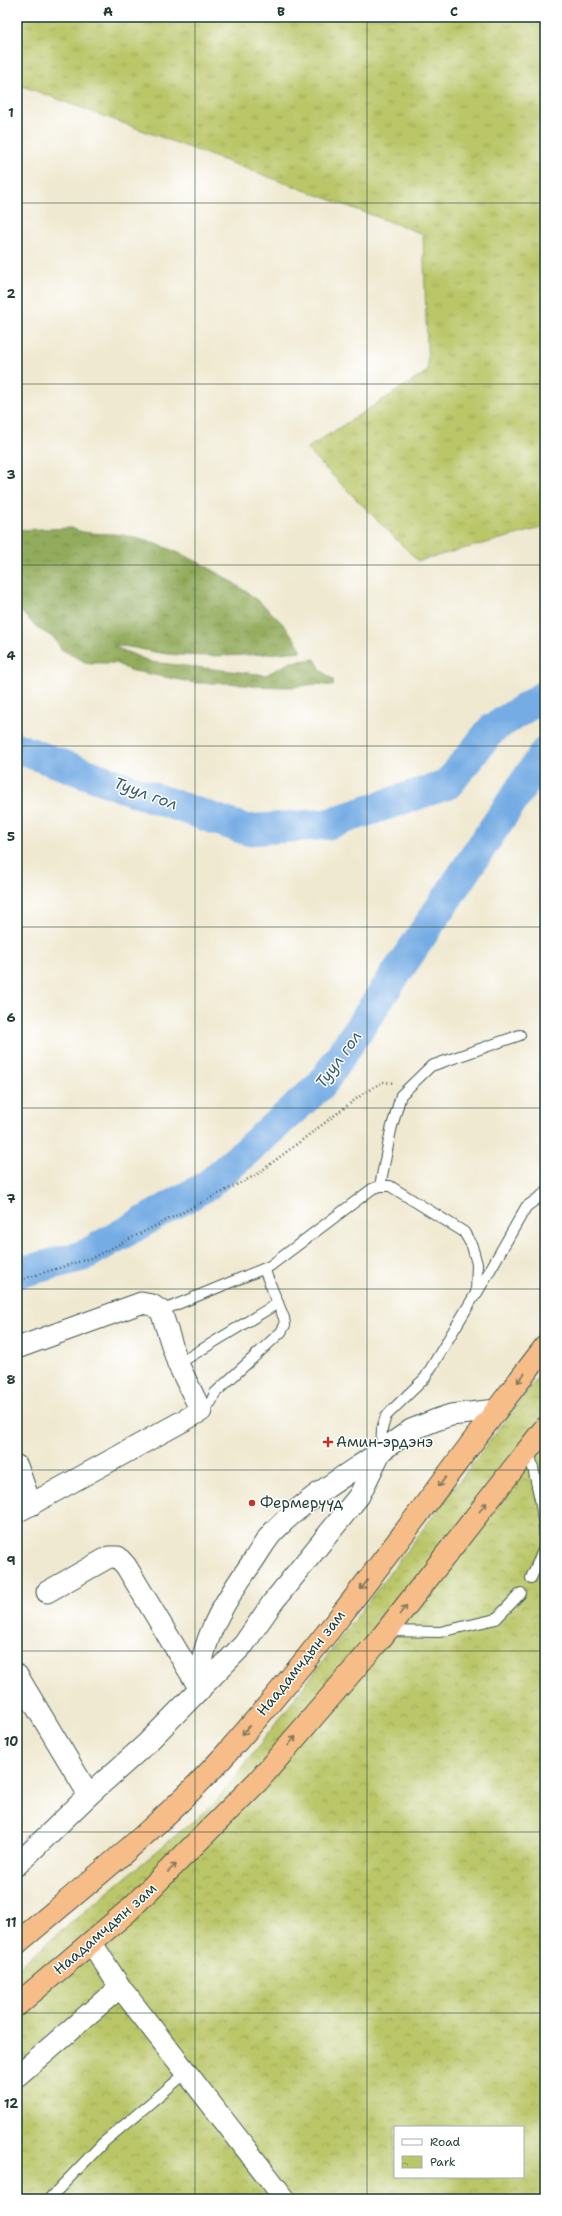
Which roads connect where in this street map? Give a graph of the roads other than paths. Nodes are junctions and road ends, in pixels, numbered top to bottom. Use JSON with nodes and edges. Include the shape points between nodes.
{"nodes":[{"id":1,"x":520,"y":1035,"type":"dead end"},
{"id":2,"x":380,"y":1186,"type":"junction"},
{"id":3,"x":545,"y":1194,"type":"edge"},
{"id":4,"x":264,"y":1269,"type":"junction"},
{"id":5,"x":476,"y":1293,"type":"junction"},
{"id":6,"x":278,"y":1303,"type":"junction"},
{"id":7,"x":161,"y":1311,"type":"junction"},
{"id":8,"x":545,"y":1347,"type":"edge"},
{"id":9,"x":17,"y":1348,"type":"edge"},
{"id":10,"x":178,"y":1364,"type":"junction"},
{"id":11,"x":497,"y":1410,"type":"junction"},
{"id":12,"x":201,"y":1411,"type":"junction"},
{"id":13,"x":545,"y":1428,"type":"edge"},
{"id":14,"x":528,"y":1450,"type":"junction"},
{"id":15,"x":381,"y":1451,"type":"junction"},
{"id":16,"x":17,"y":1466,"type":"edge"},
{"id":17,"x":24,"y":1508,"type":"edge"},
{"id":18,"x":545,"y":1537,"type":"edge"},
{"id":19,"x":545,"y":1546,"type":"edge"},
{"id":20,"x":531,"y":1578,"type":"dead end"},
{"id":21,"x":47,"y":1592,"type":"dead end"},
{"id":22,"x":521,"y":1593,"type":"dead end"},
{"id":23,"x":386,"y":1631,"type":"junction"},
{"id":24,"x":17,"y":1675,"type":"edge"},
{"id":25,"x":200,"y":1690,"type":"junction"},
{"id":26,"x":89,"y":1795,"type":"junction"},
{"id":27,"x":17,"y":1865,"type":"edge"},
{"id":28,"x":17,"y":1942,"type":"edge"},
{"id":29,"x":91,"y":1942,"type":"junction"},
{"id":30,"x":120,"y":1987,"type":"junction"},
{"id":31,"x":17,"y":2005,"type":"edge"},
{"id":32,"x":186,"y":2073,"type":"junction"},
{"id":33,"x":17,"y":2076,"type":"edge"},
{"id":34,"x":49,"y":2199,"type":"edge"},
{"id":35,"x":285,"y":2199,"type":"edge"}],
"edges":[{"from":1,"to":2,"type":"lane","via":[[431,1066],[401,1095]]},
{"from":2,"to":4,"type":"lane","via":[[372,1189]]},
{"from":2,"to":5,"type":"lane","via":[[390,1186],[464,1232],[472,1246],[477,1264]]},
{"from":3,"to":5,"type":"lane","via":[[526,1207]]},
{"from":4,"to":6,"type":"lane"},
{"from":4,"to":7,"type":"lane"},
{"from":5,"to":15,"type":"lane","via":[[425,1378],[386,1416],[382,1429]]},
{"from":6,"to":10,"type":"lane"},
{"from":6,"to":12,"type":"lane","via":[[285,1325],[281,1332],[215,1393],[211,1402]]},
{"from":7,"to":9,"type":"street","via":[[141,1302]]},
{"from":7,"to":10,"type":"street"},
{"from":8,"to":11,"type":"highway","name":"Наадамчдын зам","one_way":true},
{"from":10,"to":12,"type":"street"},
{"from":11,"to":15,"type":"street","via":[[436,1420],[411,1430]]},
{"from":11,"to":28,"type":"highway","name":"Наадамчдын зам","one_way":true,"via":[[359,1592],[224,1756],[166,1814],[96,1877]]},
{"from":12,"to":17,"type":"street"},
{"from":13,"to":14,"type":"highway","name":"Наадамчдын зам"},
{"from":14,"to":18,"type":"lane","via":[[541,1504]]},
{"from":23,"to":14,"type":"highway","name":"Наадамчдын зам","one_way":true},
{"from":15,"to":25,"type":"street","via":[[359,1496],[273,1602],[244,1644]]},
{"from":15,"to":25,"type":"street","via":[[318,1494],[273,1531],[227,1598],[203,1653],[199,1670]]},
{"from":16,"to":17,"type":"street"},
{"from":19,"to":20,"type":"lane"},
{"from":21,"to":25,"type":"street","via":[[109,1557],[118,1557],[126,1566]]},
{"from":22,"to":23,"type":"lane","via":[[496,1619],[440,1632]]},
{"from":29,"to":23,"type":"highway","name":"Наадамчдын зам","one_way":true,"via":[[128,1912],[258,1781]]},
{"from":24,"to":26,"type":"street"},
{"from":25,"to":26,"type":"street","via":[[146,1744]]},
{"from":26,"to":27,"type":"street"},
{"from":29,"to":30,"type":"street"},
{"from":29,"to":31,"type":"highway","name":"Наадамчдын зам"},
{"from":30,"to":32,"type":"street"},
{"from":30,"to":33,"type":"street"},
{"from":32,"to":34,"type":"lane","via":[[104,2142]]},
{"from":32,"to":35,"type":"street"}]}
